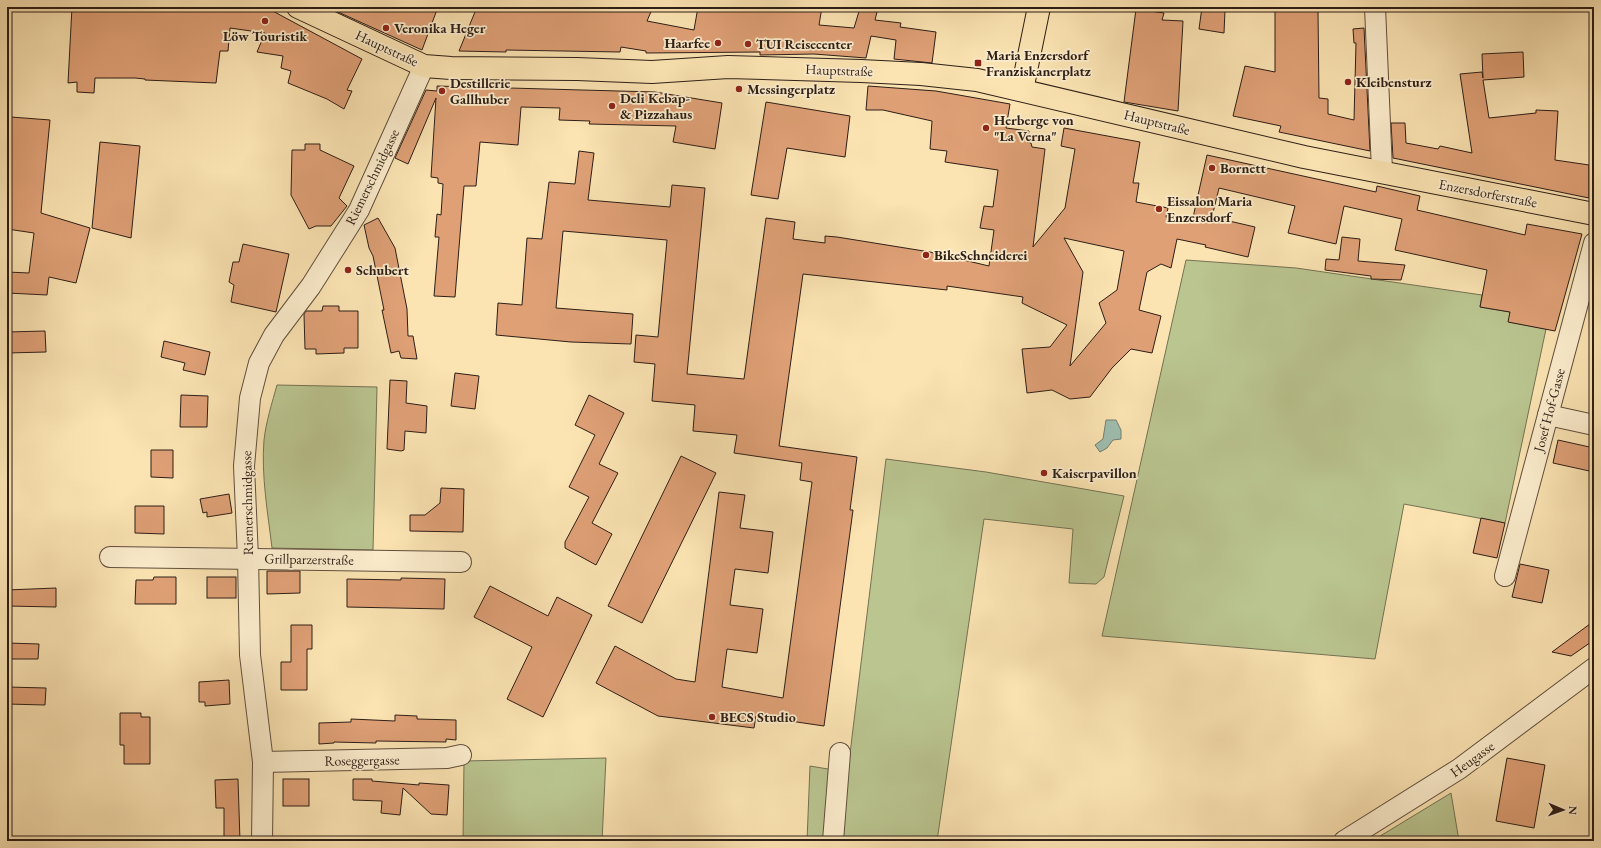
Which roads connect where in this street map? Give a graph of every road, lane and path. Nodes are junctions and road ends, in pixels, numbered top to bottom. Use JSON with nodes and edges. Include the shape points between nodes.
{"nodes":[{"id":1,"x":301,"y":7,"type":"edge"},
{"id":2,"x":1039,"y":7,"type":"edge"},
{"id":3,"x":1375,"y":7,"type":"edge"},
{"id":4,"x":424,"y":66,"type":"junction"},
{"id":5,"x":1022,"y":90,"type":"junction"},
{"id":6,"x":1382,"y":171,"type":"junction"},
{"id":7,"x":1594,"y":214,"type":"edge"},
{"id":8,"x":1594,"y":243,"type":"edge"},
{"id":9,"x":1548,"y":415,"type":"junction"},
{"id":10,"x":1594,"y":425,"type":"edge"},
{"id":11,"x":110,"y":557,"type":"dead end"},
{"id":12,"x":248,"y":558,"type":"junction"},
{"id":13,"x":461,"y":562,"type":"dead end"},
{"id":14,"x":1505,"y":576,"type":"dead end"},
{"id":15,"x":1594,"y":668,"type":"edge"},
{"id":16,"x":840,"y":754,"type":"dead end"},
{"id":17,"x":461,"y":755,"type":"dead end"},
{"id":18,"x":263,"y":762,"type":"junction"},
{"id":19,"x":262,"y":841,"type":"edge"},
{"id":20,"x":833,"y":841,"type":"edge"},
{"id":21,"x":1344,"y":841,"type":"edge"}],
"edges":[{"from":1,"to":4,"type":"main road","name":"Hauptstraße"},
{"from":2,"to":5,"type":"main road"},
{"from":3,"to":6,"type":"street"},
{"from":4,"to":5,"type":"main road","name":"Hauptstraße","via":[[652,72],[728,67],[861,71],[977,80]]},
{"from":4,"to":12,"type":"street","name":"Riemerschmidgasse","via":[[359,210],[311,286],[274,335],[259,363],[250,398],[244,466]]},
{"from":5,"to":6,"type":"main road","name":"Hauptstraße","via":[[1304,157]]},
{"from":6,"to":7,"type":"main road","name":"Enzersdorferstraße"},
{"from":8,"to":9,"type":"street","name":"Josef Hof-Gasse"},
{"from":9,"to":10,"type":"street"},
{"from":9,"to":14,"type":"street","name":"Josef Hof-Gasse"},
{"from":11,"to":12,"type":"street","name":"Grillparzerstraße"},
{"from":12,"to":13,"type":"street","name":"Grillparzerstraße"},
{"from":12,"to":18,"type":"street","name":"Riemerschmidgasse","via":[[250,655]]},
{"from":15,"to":21,"type":"street","name":"Heugasse","via":[[1459,769]]},
{"from":16,"to":20,"type":"street"},
{"from":17,"to":18,"type":"street","name":"Roseggergasse","via":[[447,758]]},
{"from":18,"to":19,"type":"street","name":"Riemerschmidgasse"}]}
